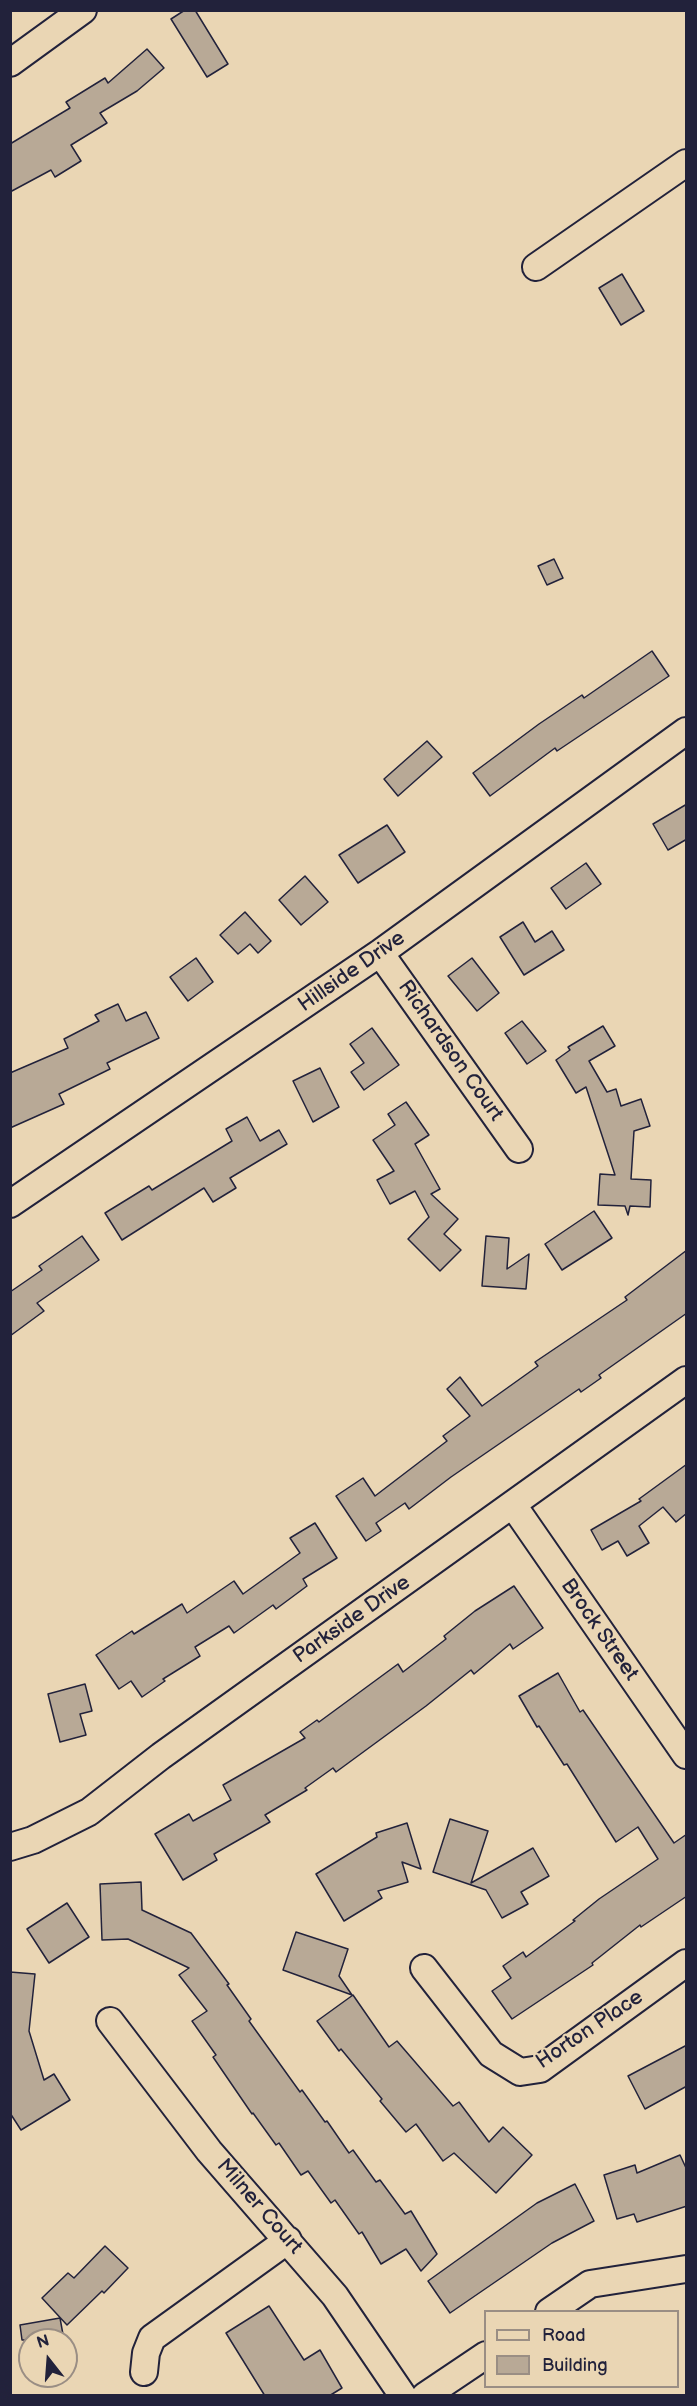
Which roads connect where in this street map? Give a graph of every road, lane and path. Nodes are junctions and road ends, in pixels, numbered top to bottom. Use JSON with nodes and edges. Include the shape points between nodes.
{"nodes":[{"id":1,"x":83,"y":10,"type":"edge"},
{"id":2,"x":10,"y":63,"type":"edge"},
{"id":3,"x":687,"y":163,"type":"edge"},
{"id":4,"x":536,"y":267,"type":"dead end"},
{"id":5,"x":687,"y":731,"type":"edge"},
{"id":6,"x":380,"y":953,"type":"junction"},
{"id":7,"x":519,"y":1149,"type":"dead end"},
{"id":8,"x":10,"y":1204,"type":"edge"},
{"id":9,"x":687,"y":1380,"type":"edge"},
{"id":10,"x":513,"y":1505,"type":"junction"},
{"id":11,"x":687,"y":1755,"type":"edge"},
{"id":12,"x":10,"y":1847,"type":"edge"},
{"id":13,"x":687,"y":1963,"type":"edge"},
{"id":14,"x":424,"y":1968,"type":"dead end"},
{"id":15,"x":110,"y":2021,"type":"dead end"},
{"id":16,"x":288,"y":2240,"type":"junction"},
{"id":17,"x":687,"y":2269,"type":"edge"},
{"id":18,"x":552,"y":2310,"type":"edge"},
{"id":19,"x":484,"y":2356,"type":"edge"},
{"id":20,"x":144,"y":2373,"type":"dead end"},
{"id":21,"x":404,"y":2396,"type":"edge"},
{"id":22,"x":425,"y":2396,"type":"edge"}],
"edges":[{"from":1,"to":2,"type":"street"},
{"from":3,"to":4,"type":"street"},
{"from":5,"to":6,"type":"street","name":"Hillside Drive"},
{"from":6,"to":7,"type":"street","name":"Richardson Court"},
{"from":6,"to":8,"type":"street","name":"Hillside Drive"},
{"from":9,"to":10,"type":"street","name":"Parkside Drive"},
{"from":10,"to":11,"type":"street","name":"Brock Street"},
{"from":10,"to":12,"type":"street","name":"Parkside Drive","via":[[160,1756],[89,1812]]},
{"from":13,"to":14,"type":"street","name":"Horton Place","via":[[540,2069],[520,2072],[491,2054]]},
{"from":15,"to":16,"type":"street","name":"Milner Court","via":[[209,2151]]},
{"from":16,"to":20,"type":"street","via":[[152,2337]]},
{"from":16,"to":21,"type":"street","name":"Milner Court","via":[[335,2295]]},
{"from":17,"to":18,"type":"street","via":[[590,2284]]},
{"from":19,"to":22,"type":"street"}]}
